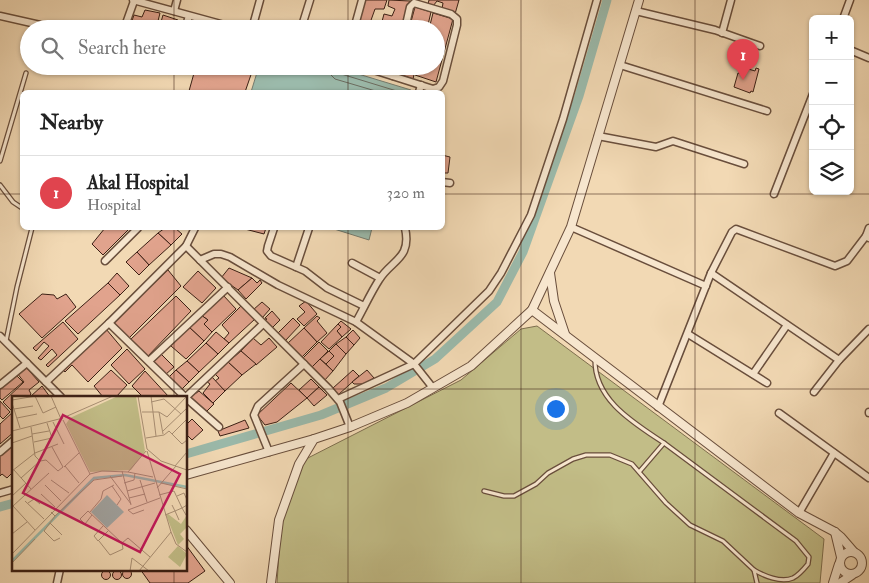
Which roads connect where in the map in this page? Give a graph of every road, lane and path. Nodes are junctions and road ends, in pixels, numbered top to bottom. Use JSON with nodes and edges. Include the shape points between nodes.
{"nodes":[{"id":1,"x":133,"y":0,"type":"edge"},
{"id":2,"x":177,"y":0,"type":"edge"},
{"id":3,"x":260,"y":0,"type":"edge"},
{"id":4,"x":310,"y":0,"type":"edge"},
{"id":5,"x":362,"y":0,"type":"edge"},
{"id":6,"x":597,"y":0,"type":"edge"},
{"id":7,"x":640,"y":0,"type":"edge"},
{"id":8,"x":731,"y":0,"type":"edge"},
{"id":9,"x":850,"y":0,"type":"edge"},
{"id":10,"x":174,"y":11,"type":"junction"},
{"id":11,"x":636,"y":11,"type":"junction"},
{"id":12,"x":844,"y":15,"type":"edge"},
{"id":13,"x":0,"y":16,"type":"edge"},
{"id":14,"x":189,"y":16,"type":"junction"},
{"id":15,"x":20,"y":20,"type":"edge"},
{"id":16,"x":127,"y":20,"type":"edge"},
{"id":17,"x":188,"y":20,"type":"edge"},
{"id":18,"x":204,"y":20,"type":"edge"},
{"id":19,"x":254,"y":20,"type":"edge"},
{"id":20,"x":304,"y":20,"type":"edge"},
{"id":21,"x":356,"y":20,"type":"edge"},
{"id":22,"x":407,"y":20,"type":"edge"},
{"id":23,"x":722,"y":33,"type":"junction"},
{"id":24,"x":760,"y":46,"type":"dead end"},
{"id":25,"x":854,"y":52,"type":"edge"},
{"id":26,"x":869,"y":58,"type":"edge"},
{"id":27,"x":620,"y":65,"type":"junction"},
{"id":28,"x":445,"y":73,"type":"edge"},
{"id":29,"x":25,"y":75,"type":"edge"},
{"id":30,"x":390,"y":75,"type":"edge"},
{"id":31,"x":445,"y":75,"type":"edge"},
{"id":32,"x":393,"y":76,"type":"joint"},
{"id":33,"x":420,"y":89,"type":"edge"},
{"id":34,"x":21,"y":90,"type":"edge"},
{"id":35,"x":20,"y":93,"type":"edge"},
{"id":36,"x":809,"y":104,"type":"edge"},
{"id":37,"x":767,"y":112,"type":"dead end"},
{"id":38,"x":598,"y":136,"type":"junction"},
{"id":39,"x":0,"y":161,"type":"edge"},
{"id":40,"x":744,"y":164,"type":"dead end"},
{"id":41,"x":445,"y":182,"type":"edge"},
{"id":42,"x":450,"y":182,"type":"dead end"},
{"id":43,"x":0,"y":185,"type":"edge"},
{"id":44,"x":774,"y":194,"type":"dead end"},
{"id":45,"x":20,"y":207,"type":"edge"},
{"id":46,"x":571,"y":227,"type":"junction"},
{"id":47,"x":869,"y":228,"type":"edge"},
{"id":48,"x":31,"y":230,"type":"edge"},
{"id":49,"x":136,"y":230,"type":"edge"},
{"id":50,"x":194,"y":230,"type":"edge"},
{"id":51,"x":273,"y":230,"type":"edge"},
{"id":52,"x":308,"y":230,"type":"edge"},
{"id":53,"x":405,"y":230,"type":"edge"},
{"id":54,"x":867,"y":237,"type":"edge"},
{"id":55,"x":186,"y":246,"type":"junction"},
{"id":56,"x":200,"y":260,"type":"junction"},
{"id":57,"x":105,"y":261,"type":"dead end"},
{"id":58,"x":352,"y":263,"type":"dead end"},
{"id":59,"x":296,"y":267,"type":"junction"},
{"id":60,"x":550,"y":271,"type":"junction"},
{"id":61,"x":711,"y":273,"type":"junction"},
{"id":62,"x":380,"y":278,"type":"junction"},
{"id":63,"x":706,"y":286,"type":"junction"},
{"id":64,"x":228,"y":287,"type":"junction"},
{"id":65,"x":364,"y":306,"type":"junction"},
{"id":66,"x":532,"y":310,"type":"junction"},
{"id":67,"x":356,"y":322,"type":"junction"},
{"id":68,"x":109,"y":323,"type":"junction"},
{"id":69,"x":263,"y":324,"type":"junction"},
{"id":70,"x":787,"y":325,"type":"junction"},
{"id":71,"x":869,"y":329,"type":"edge"},
{"id":72,"x":688,"y":334,"type":"junction"},
{"id":73,"x":0,"y":336,"type":"edge"},
{"id":74,"x":565,"y":336,"type":"junction"},
{"id":75,"x":6,"y":342,"type":"junction"},
{"id":76,"x":595,"y":358,"type":"junction"},
{"id":77,"x":839,"y":360,"type":"junction"},
{"id":78,"x":149,"y":361,"type":"junction"},
{"id":79,"x":27,"y":362,"type":"junction"},
{"id":80,"x":304,"y":364,"type":"junction"},
{"id":81,"x":416,"y":365,"type":"junction"},
{"id":82,"x":753,"y":374,"type":"junction"},
{"id":83,"x":46,"y":382,"type":"junction"},
{"id":84,"x":767,"y":383,"type":"dead end"},
{"id":85,"x":0,"y":385,"type":"edge"},
{"id":86,"x":434,"y":388,"type":"junction"},
{"id":87,"x":814,"y":392,"type":"dead end"},
{"id":88,"x":59,"y":396,"type":"edge"},
{"id":89,"x":185,"y":396,"type":"edge"},
{"id":90,"x":187,"y":396,"type":"edge"},
{"id":91,"x":188,"y":399,"type":"edge"},
{"id":92,"x":339,"y":400,"type":"junction"},
{"id":93,"x":658,"y":407,"type":"junction"},
{"id":94,"x":779,"y":413,"type":"dead end"},
{"id":95,"x":219,"y":427,"type":"dead end"},
{"id":96,"x":350,"y":427,"type":"junction"},
{"id":97,"x":314,"y":439,"type":"junction"},
{"id":98,"x":12,"y":442,"type":"edge"},
{"id":99,"x":664,"y":443,"type":"junction"},
{"id":100,"x":0,"y":452,"type":"edge"},
{"id":101,"x":268,"y":452,"type":"junction"},
{"id":102,"x":834,"y":453,"type":"junction"},
{"id":103,"x":640,"y":471,"type":"junction"},
{"id":104,"x":188,"y":474,"type":"edge"},
{"id":105,"x":869,"y":478,"type":"edge"},
{"id":106,"x":484,"y":491,"type":"dead end"},
{"id":107,"x":799,"y":512,"type":"junction"},
{"id":108,"x":188,"y":532,"type":"edge"},
{"id":109,"x":835,"y":532,"type":"junction"},
{"id":110,"x":854,"y":552,"type":"junction"},
{"id":111,"x":840,"y":560,"type":"junction"},
{"id":112,"x":865,"y":563,"type":"edge"},
{"id":113,"x":60,"y":570,"type":"edge"},
{"id":114,"x":754,"y":570,"type":"junction"},
{"id":115,"x":852,"y":574,"type":"junction"},
{"id":116,"x":792,"y":578,"type":"junction"},
{"id":117,"x":57,"y":583,"type":"edge"},
{"id":118,"x":230,"y":583,"type":"edge"},
{"id":119,"x":271,"y":583,"type":"edge"},
{"id":120,"x":757,"y":583,"type":"edge"},
{"id":121,"x":786,"y":583,"type":"edge"},
{"id":122,"x":833,"y":583,"type":"edge"},
{"id":123,"x":840,"y":583,"type":"edge"}],
"edges":[{"from":1,"to":10,"type":"street"},
{"from":1,"to":16,"type":"street"},
{"from":2,"to":10,"type":"street"},
{"from":3,"to":19,"type":"street"},
{"from":4,"to":20,"type":"street"},
{"from":5,"to":21,"type":"street"},
{"from":6,"to":81,"type":"street","via":[[563,119],[518,242],[489,291]]},
{"from":7,"to":11,"type":"street"},
{"from":8,"to":23,"type":"street"},
{"from":9,"to":12,"type":"street"},
{"from":10,"to":14,"type":"street"},
{"from":11,"to":23,"type":"street"},
{"from":11,"to":27,"type":"street"},
{"from":13,"to":15,"type":"street"},
{"from":14,"to":17,"type":"street"},
{"from":14,"to":18,"type":"street"},
{"from":22,"to":28,"type":"street","via":[[414,3],[451,14],[457,19]]},
{"from":23,"to":24,"type":"street"},
{"from":25,"to":26,"type":"street"},
{"from":27,"to":37,"type":"street"},
{"from":27,"to":38,"type":"street"},
{"from":29,"to":34,"type":"lane"},
{"from":30,"to":32,"type":"street"},
{"from":31,"to":33,"type":"street","via":[[436,89]]},
{"from":32,"to":33,"type":"street"},
{"from":35,"to":39,"type":"lane"},
{"from":36,"to":44,"type":"street"},
{"from":38,"to":40,"type":"street","via":[[656,147],[673,141]]},
{"from":38,"to":46,"type":"street"},
{"from":41,"to":42,"type":"street"},
{"from":43,"to":45,"type":"lane"},
{"from":46,"to":60,"type":"street"},
{"from":46,"to":63,"type":"street"},
{"from":47,"to":54,"type":"street"},
{"from":48,"to":75,"type":"lane"},
{"from":49,"to":57,"type":"street"},
{"from":50,"to":55,"type":"street"},
{"from":51,"to":59,"type":"street","via":[[267,251]]},
{"from":52,"to":59,"type":"street"},
{"from":53,"to":62,"type":"street","via":[[402,255]]},
{"from":54,"to":61,"type":"street","via":[[847,262],[834,266],[736,229]]},
{"from":55,"to":56,"type":"street"},
{"from":55,"to":68,"type":"street"},
{"from":56,"to":64,"type":"street"},
{"from":56,"to":67,"type":"street","via":[[221,254]]},
{"from":58,"to":62,"type":"street"},
{"from":59,"to":65,"type":"street","via":[[313,275],[327,288]]},
{"from":60,"to":66,"type":"street"},
{"from":60,"to":74,"type":"street","via":[[554,301]]},
{"from":61,"to":63,"type":"street"},
{"from":61,"to":70,"type":"street"},
{"from":62,"to":65,"type":"street"},
{"from":63,"to":72,"type":"street"},
{"from":64,"to":69,"type":"street"},
{"from":64,"to":78,"type":"street"},
{"from":65,"to":67,"type":"street"},
{"from":66,"to":74,"type":"street"},
{"from":66,"to":86,"type":"street","via":[[471,366]]},
{"from":67,"to":81,"type":"street"},
{"from":68,"to":78,"type":"street"},
{"from":68,"to":83,"type":"street"},
{"from":69,"to":80,"type":"street"},
{"from":69,"to":90,"type":"street"},
{"from":70,"to":77,"type":"street"},
{"from":70,"to":82,"type":"street"},
{"from":71,"to":77,"type":"street"},
{"from":72,"to":82,"type":"street"},
{"from":72,"to":93,"type":"street"},
{"from":73,"to":75,"type":"street"},
{"from":74,"to":76,"type":"street"},
{"from":75,"to":79,"type":"street"},
{"from":76,"to":93,"type":"street"},
{"from":76,"to":99,"type":"lane","via":[[594,372],[598,381],[619,411]]},
{"from":77,"to":87,"type":"street"},
{"from":78,"to":89,"type":"street"},
{"from":79,"to":83,"type":"street"},
{"from":79,"to":85,"type":"street"},
{"from":80,"to":92,"type":"street"},
{"from":80,"to":101,"type":"street","via":[[258,406],[254,415]]},
{"from":81,"to":86,"type":"street"},
{"from":81,"to":92,"type":"street"},
{"from":82,"to":84,"type":"street"},
{"from":83,"to":88,"type":"street"},
{"from":86,"to":96,"type":"street"},
{"from":91,"to":95,"type":"street"},
{"from":92,"to":96,"type":"street"},
{"from":93,"to":107,"type":"street"},
{"from":94,"to":102,"type":"street"},
{"from":96,"to":97,"type":"street"},
{"from":97,"to":101,"type":"street"},
{"from":97,"to":119,"type":"street","via":[[299,464],[279,520]]},
{"from":98,"to":100,"type":"street"},
{"from":99,"to":103,"type":"lane"},
{"from":99,"to":116,"type":"lane","via":[[796,541],[809,557],[808,564]]},
{"from":101,"to":104,"type":"street"},
{"from":102,"to":105,"type":"street"},
{"from":102,"to":107,"type":"street"},
{"from":103,"to":106,"type":"lane","via":[[610,455],[586,455],[548,472],[536,484],[514,496]]},
{"from":103,"to":114,"type":"lane","via":[[681,518],[723,541]]},
{"from":107,"to":109,"type":"street"},
{"from":108,"to":118,"type":"street"},
{"from":109,"to":110,"type":"street"},
{"from":109,"to":111,"type":"street"},
{"from":110,"to":111,"type":"street","via":[[847,552]]},
{"from":110,"to":112,"type":"street"},
{"from":111,"to":115,"type":"street","via":[[842,571]]},
{"from":111,"to":122,"type":"street"},
{"from":112,"to":115,"type":"street"},
{"from":113,"to":117,"type":"street"},
{"from":114,"to":116,"type":"lane","via":[[765,576]]},
{"from":114,"to":120,"type":"lane"},
{"from":115,"to":123,"type":"street"},
{"from":116,"to":121,"type":"lane"}]}
